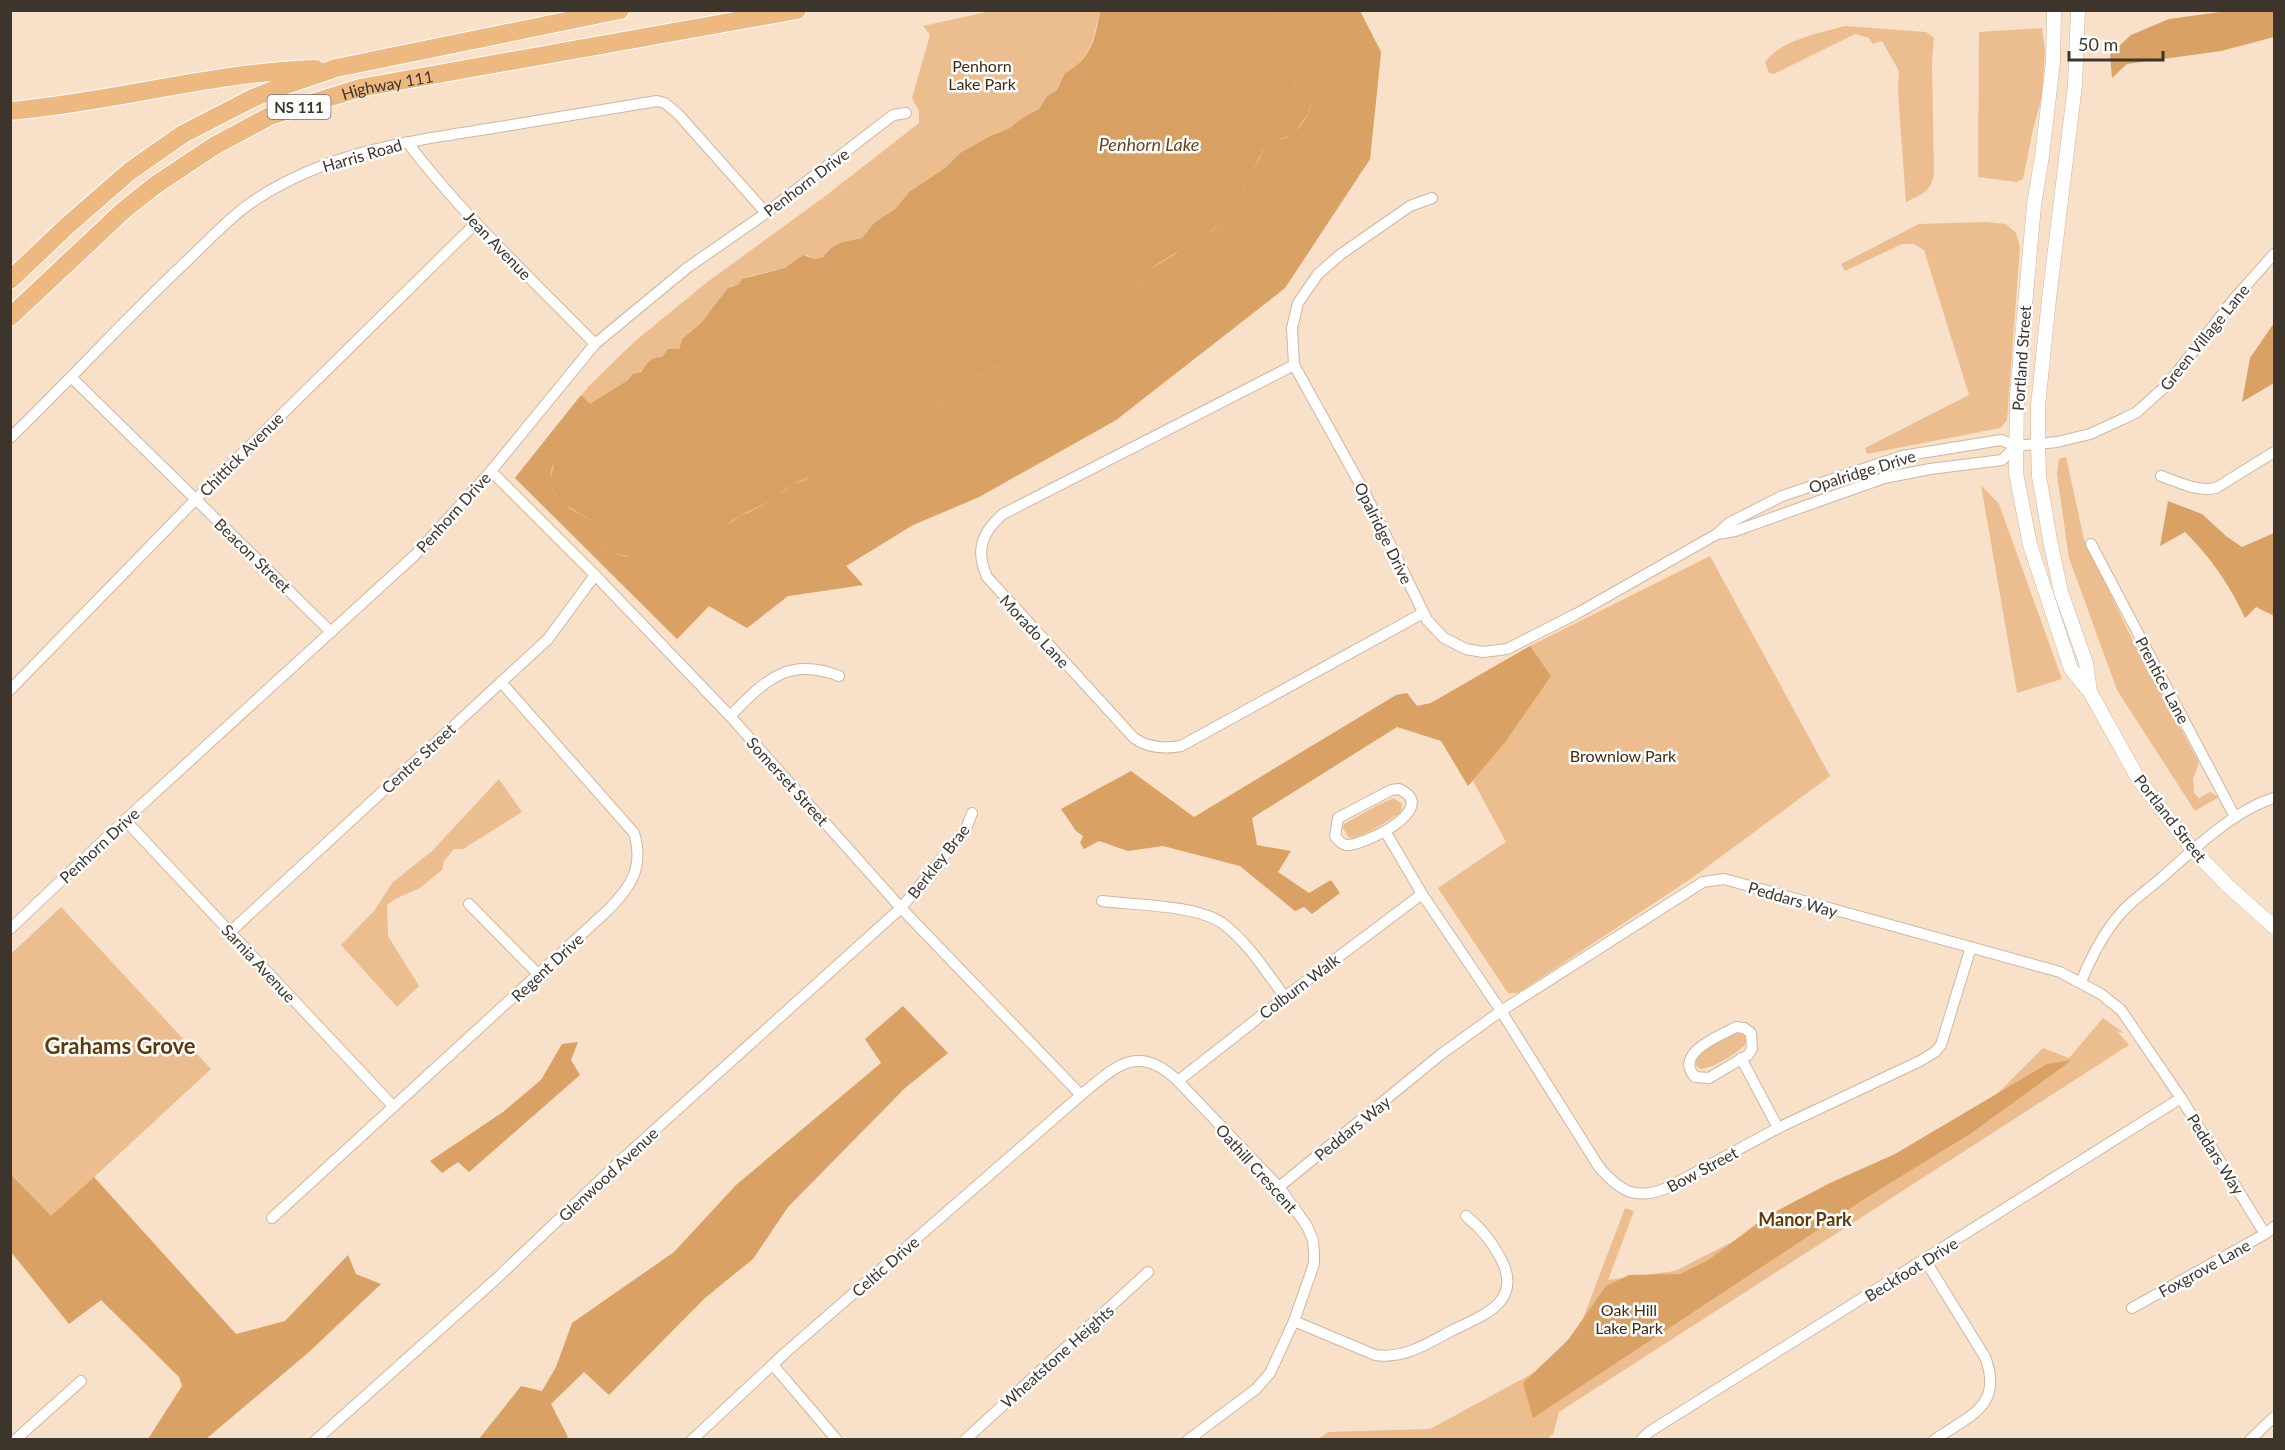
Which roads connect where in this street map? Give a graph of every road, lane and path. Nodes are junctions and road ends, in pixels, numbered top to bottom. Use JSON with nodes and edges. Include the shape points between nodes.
{"nodes":[{"id":1,"x":620,"y":10,"type":"edge"},
{"id":2,"x":797,"y":10,"type":"edge"},
{"id":3,"x":2054,"y":10,"type":"edge"},
{"id":4,"x":2078,"y":10,"type":"edge"},
{"id":5,"x":336,"y":68,"type":"junction"},
{"id":6,"x":10,"y":111,"type":"edge"},
{"id":7,"x":906,"y":113,"type":"dead end"},
{"id":8,"x":407,"y":142,"type":"junction"},
{"id":9,"x":1432,"y":198,"type":"dead end"},
{"id":10,"x":766,"y":213,"type":"junction"},
{"id":11,"x":476,"y":223,"type":"junction"},
{"id":12,"x":2274,"y":254,"type":"edge"},
{"id":13,"x":10,"y":280,"type":"edge"},
{"id":14,"x":10,"y":317,"type":"edge"},
{"id":15,"x":595,"y":344,"type":"junction"},
{"id":16,"x":1294,"y":365,"type":"junction"},
{"id":17,"x":72,"y":378,"type":"junction"},
{"id":18,"x":10,"y":438,"type":"edge"},
{"id":19,"x":2027,"y":445,"type":"junction"},
{"id":20,"x":2274,"y":452,"type":"edge"},
{"id":21,"x":491,"y":471,"type":"junction"},
{"id":22,"x":2161,"y":476,"type":"dead end"},
{"id":23,"x":196,"y":499,"type":"junction"},
{"id":24,"x":1717,"y":534,"type":"junction"},
{"id":25,"x":2091,"y":543,"type":"dead end"},
{"id":26,"x":595,"y":574,"type":"junction"},
{"id":27,"x":1423,"y":613,"type":"junction"},
{"id":28,"x":331,"y":632,"type":"junction"},
{"id":29,"x":840,"y":676,"type":"dead end"},
{"id":30,"x":501,"y":682,"type":"junction"},
{"id":31,"x":10,"y":690,"type":"edge"},
{"id":32,"x":2090,"y":692,"type":"junction"},
{"id":33,"x":730,"y":716,"type":"junction"},
{"id":34,"x":2274,"y":798,"type":"edge"},
{"id":35,"x":972,"y":813,"type":"dead end"},
{"id":36,"x":2235,"y":817,"type":"junction"},
{"id":37,"x":125,"y":820,"type":"junction"},
{"id":38,"x":1384,"y":831,"type":"junction"},
{"id":39,"x":2193,"y":850,"type":"junction"},
{"id":40,"x":1422,"y":894,"type":"junction"},
{"id":41,"x":1102,"y":901,"type":"dead end"},
{"id":42,"x":469,"y":904,"type":"dead end"},
{"id":43,"x":901,"y":908,"type":"junction"},
{"id":44,"x":2274,"y":927,"type":"edge"},
{"id":45,"x":10,"y":929,"type":"edge"},
{"id":46,"x":230,"y":932,"type":"junction"},
{"id":47,"x":1971,"y":947,"type":"junction"},
{"id":48,"x":538,"y":974,"type":"junction"},
{"id":49,"x":2081,"y":982,"type":"junction"},
{"id":50,"x":1284,"y":997,"type":"junction"},
{"id":51,"x":1501,"y":1011,"type":"junction"},
{"id":52,"x":1741,"y":1059,"type":"junction"},
{"id":53,"x":1178,"y":1081,"type":"junction"},
{"id":54,"x":1081,"y":1095,"type":"junction"},
{"id":55,"x":2181,"y":1098,"type":"junction"},
{"id":56,"x":393,"y":1106,"type":"junction"},
{"id":57,"x":1778,"y":1128,"type":"junction"},
{"id":58,"x":1279,"y":1187,"type":"junction"},
{"id":59,"x":1466,"y":1216,"type":"dead end"},
{"id":60,"x":272,"y":1218,"type":"dead end"},
{"id":61,"x":2274,"y":1227,"type":"edge"},
{"id":62,"x":2265,"y":1234,"type":"junction"},
{"id":63,"x":1925,"y":1260,"type":"junction"},
{"id":64,"x":1148,"y":1272,"type":"dead end"},
{"id":65,"x":2132,"y":1308,"type":"dead end"},
{"id":66,"x":1294,"y":1321,"type":"junction"},
{"id":67,"x":773,"y":1365,"type":"junction"},
{"id":68,"x":81,"y":1381,"type":"dead end"},
{"id":69,"x":2274,"y":1417,"type":"edge"},
{"id":70,"x":15,"y":1440,"type":"edge"},
{"id":71,"x":316,"y":1440,"type":"edge"},
{"id":72,"x":692,"y":1440,"type":"edge"},
{"id":73,"x":837,"y":1440,"type":"edge"},
{"id":74,"x":965,"y":1440,"type":"edge"},
{"id":75,"x":1188,"y":1440,"type":"edge"},
{"id":76,"x":1641,"y":1440,"type":"edge"},
{"id":77,"x":1934,"y":1440,"type":"edge"},
{"id":78,"x":2250,"y":1440,"type":"edge"}],
"edges":[{"from":1,"to":5,"type":"highway","name":"Highway 111","number":"NS 111"},
{"from":2,"to":14,"type":"highway","name":"Highway 111","number":"NS 111","via":[[360,88],[270,116],[214,146],[154,186]]},
{"from":3,"to":19,"type":"main road","name":"Portland Street","via":[[2053,62],[2021,341]]},
{"from":4,"to":19,"type":"main road","name":"Portland Street","via":[[2075,85],[2038,406]]},
{"from":5,"to":6,"type":"highway","via":[[223,77],[63,106]]},
{"from":5,"to":13,"type":"highway","name":"Highway 111","number":"NS 111","via":[[253,98],[183,134],[130,171]]},
{"from":7,"to":10,"type":"street","name":"Penhorn Drive","via":[[893,116]]},
{"from":8,"to":10,"type":"street","name":"Harris Road","via":[[657,101],[678,114]]},
{"from":8,"to":11,"type":"street","name":"Jean Avenue"},
{"from":8,"to":17,"type":"street","name":"Harris Road","via":[[343,157],[309,170],[257,199],[159,287]]},
{"from":9,"to":16,"type":"street","name":"Opalridge Drive","via":[[1410,206],[1318,274],[1298,303],[1292,328]]},
{"from":10,"to":15,"type":"street","name":"Penhorn Drive","via":[[687,268]]},
{"from":11,"to":15,"type":"street","name":"Jean Avenue"},
{"from":11,"to":23,"type":"street","name":"Chittick Avenue"},
{"from":12,"to":19,"type":"street","name":"Green Village Lane","via":[[2168,384],[2138,412],[2090,434]]},
{"from":15,"to":21,"type":"street","name":"Penhorn Drive"},
{"from":16,"to":27,"type":"street","name":"Opalridge Drive","via":[[1367,496]]},
{"from":16,"to":27,"type":"street","name":"Morado Lane","via":[[1004,514],[985,534],[982,562],[987,577],[1134,738],[1159,747],[1181,746]]},
{"from":17,"to":18,"type":"street","name":"Harris Road"},
{"from":17,"to":23,"type":"street","name":"Beacon Street"},
{"from":19,"to":24,"type":"street","name":"Opalridge Drive","via":[[2002,460],[1884,478]]},
{"from":19,"to":24,"type":"street","name":"Opalridge Drive","via":[[2001,440],[1902,456],[1782,496],[1729,523]]},
{"from":19,"to":32,"type":"main road","name":"Portland Street","via":[[2040,487],[2061,592],[2086,663]]},
{"from":19,"to":32,"type":"main road","name":"Portland Street","via":[[2016,473],[2030,545],[2071,669]]},
{"from":20,"to":22,"type":"street","via":[[2208,490]]},
{"from":21,"to":26,"type":"street","name":"Somerset Street"},
{"from":21,"to":28,"type":"street","name":"Penhorn Drive","via":[[415,555]]},
{"from":23,"to":28,"type":"street","name":"Beacon Street"},
{"from":23,"to":31,"type":"street","name":"Chittick Avenue"},
{"from":24,"to":27,"type":"street","name":"Opalridge Drive","via":[[1507,649],[1483,652],[1459,646],[1438,633]]},
{"from":25,"to":36,"type":"street","name":"Prentice Lane"},
{"from":26,"to":30,"type":"street","name":"Centre Street","via":[[548,639]]},
{"from":26,"to":33,"type":"street","name":"Somerset Street"},
{"from":28,"to":37,"type":"street","name":"Penhorn Drive"},
{"from":29,"to":33,"type":"street","via":[[807,668],[786,670]]},
{"from":30,"to":46,"type":"street","name":"Centre Street"},
{"from":30,"to":48,"type":"street","name":"Regent Drive","via":[[634,832],[639,849],[634,876],[620,898]]},
{"from":32,"to":39,"type":"main road","name":"Portland Street","via":[[2139,780]]},
{"from":33,"to":43,"type":"street","name":"Somerset Street"},
{"from":34,"to":36,"type":"street"},
{"from":35,"to":43,"type":"street","name":"Berkley Brae","via":[[966,829]]},
{"from":36,"to":39,"type":"street"},
{"from":37,"to":45,"type":"street","name":"Penhorn Drive"},
{"from":37,"to":46,"type":"street","name":"Sarnia Avenue"},
{"from":38,"to":38,"type":"street","via":[[1411,811],[1409,798],[1399,789],[1338,818],[1335,836],[1345,845]]},
{"from":38,"to":40,"type":"street","name":"Bow Street"},
{"from":39,"to":44,"type":"main road","name":"Portland Street"},
{"from":39,"to":49,"type":"street","via":[[2121,912],[2091,958]]},
{"from":40,"to":50,"type":"street","name":"Colburn Walk"},
{"from":40,"to":51,"type":"street","name":"Bow Street"},
{"from":41,"to":50,"type":"street","via":[[1197,912],[1222,923],[1250,951]]},
{"from":42,"to":48,"type":"street"},
{"from":43,"to":54,"type":"street","name":"Somerset Street"},
{"from":43,"to":71,"type":"street","name":"Glenwood Avenue"},
{"from":46,"to":56,"type":"street","name":"Sarnia Avenue"},
{"from":47,"to":49,"type":"street","name":"Peddars Way","via":[[2060,972]]},
{"from":47,"to":51,"type":"street","name":"Peddars Way","via":[[1724,879],[1703,882]]},
{"from":47,"to":57,"type":"street","name":"Bow Street","via":[[1941,1045],[1935,1052]]},
{"from":48,"to":56,"type":"street","name":"Regent Drive"},
{"from":49,"to":55,"type":"street","name":"Peddars Way","via":[[2121,1010]]},
{"from":50,"to":53,"type":"street","name":"Colburn Walk"},
{"from":51,"to":57,"type":"street","name":"Bow Street","via":[[1599,1167],[1626,1190],[1641,1194],[1660,1191]]},
{"from":51,"to":58,"type":"street","name":"Peddars Way","via":[[1440,1055]]},
{"from":52,"to":52,"type":"street","via":[[1752,1049],[1753,1041],[1751,1033],[1736,1027],[1695,1050],[1690,1058],[1690,1071],[1695,1077],[1709,1078]]},
{"from":52,"to":57,"type":"street"},
{"from":53,"to":54,"type":"street","name":"Oathill Crescent","via":[[1165,1068],[1151,1062],[1124,1062]]},
{"from":53,"to":58,"type":"street","name":"Oathill Crescent"},
{"from":54,"to":67,"type":"street","name":"Celtic Drive"},
{"from":55,"to":62,"type":"street","name":"Peddars Way"},
{"from":55,"to":63,"type":"street","name":"Beckfoot Drive"},
{"from":56,"to":60,"type":"street","name":"Regent Drive"},
{"from":58,"to":66,"type":"street","name":"Oathill Crescent","via":[[1313,1240],[1314,1264]]},
{"from":59,"to":66,"type":"street","via":[[1491,1240],[1509,1283],[1498,1305],[1480,1316],[1411,1352],[1387,1357]]},
{"from":61,"to":62,"type":"street","name":"Foxgrove Lane"},
{"from":62,"to":65,"type":"street","name":"Foxgrove Lane"},
{"from":63,"to":76,"type":"street","name":"Beckfoot Drive"},
{"from":63,"to":77,"type":"street","via":[[1985,1357],[1992,1388],[1979,1409]]},
{"from":64,"to":74,"type":"street","name":"Wheatstone Heights"},
{"from":66,"to":75,"type":"street","name":"Oathill Crescent","via":[[1263,1383]]},
{"from":67,"to":72,"type":"street","name":"Celtic Drive"},
{"from":67,"to":73,"type":"street"},
{"from":68,"to":70,"type":"street"},
{"from":69,"to":78,"type":"street"}]}
